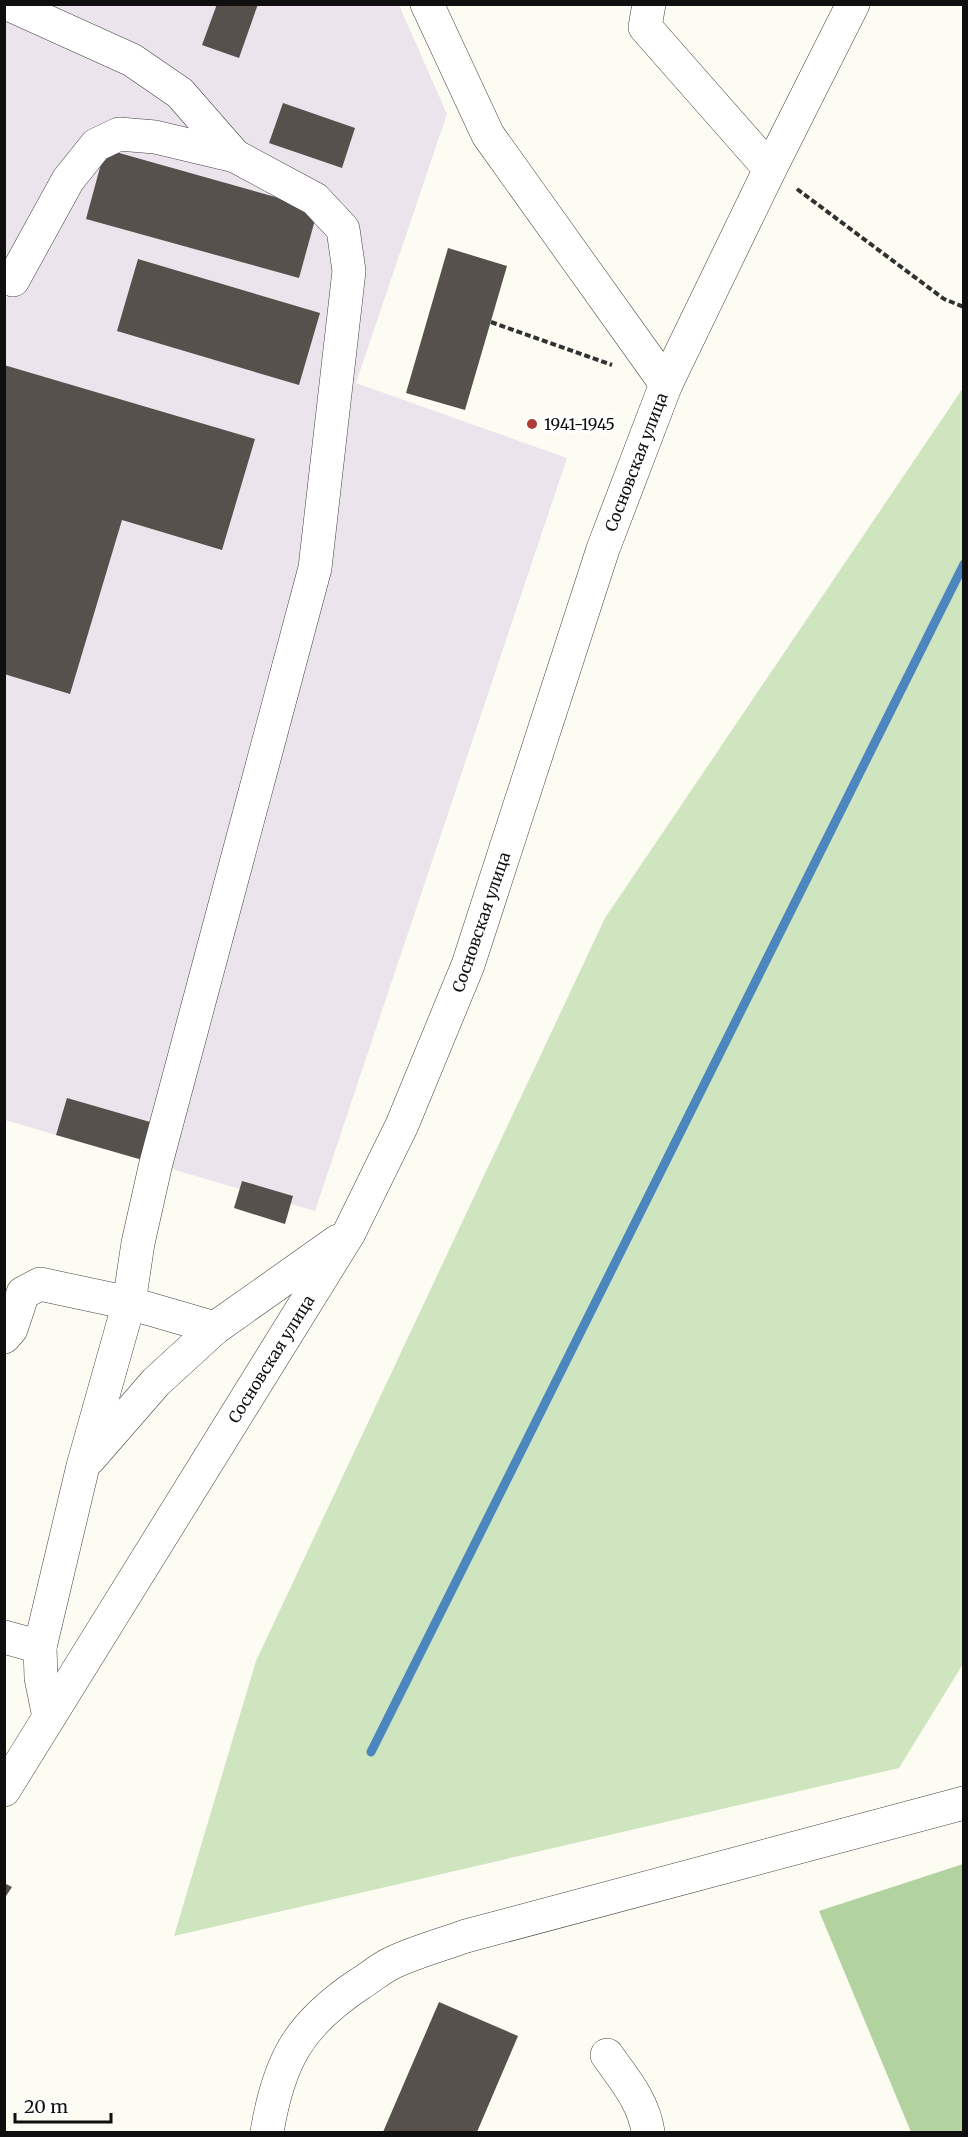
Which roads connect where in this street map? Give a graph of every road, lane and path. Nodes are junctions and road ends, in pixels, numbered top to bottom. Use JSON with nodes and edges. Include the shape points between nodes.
{"nodes":[{"id":1,"x":8,"y":4,"type":"edge"},
{"id":2,"x":427,"y":4,"type":"edge"},
{"id":3,"x":649,"y":4,"type":"edge"},
{"id":4,"x":853,"y":4,"type":"edge"},
{"id":5,"x":235,"y":156,"type":"junction"},
{"id":6,"x":770,"y":169,"type":"junction"},
{"id":7,"x":13,"y":280,"type":"dead end"},
{"id":8,"x":963,"y":308,"type":"edge"},
{"id":9,"x":491,"y":322,"type":"dead end"},
{"id":10,"x":666,"y":384,"type":"junction"},
{"id":11,"x":349,"y":1233,"type":"junction"},
{"id":12,"x":129,"y":1303,"type":"junction"},
{"id":13,"x":215,"y":1328,"type":"junction"},
{"id":14,"x":4,"y":1337,"type":"edge"},
{"id":15,"x":83,"y":1466,"type":"junction"},
{"id":16,"x":4,"y":1637,"type":"edge"},
{"id":17,"x":40,"y":1647,"type":"junction"},
{"id":18,"x":49,"y":1717,"type":"junction"},
{"id":19,"x":4,"y":1790,"type":"edge"},
{"id":20,"x":963,"y":1803,"type":"edge"},
{"id":21,"x":607,"y":2055,"type":"dead end"},
{"id":22,"x":267,"y":2133,"type":"edge"},
{"id":23,"x":648,"y":2133,"type":"edge"}],
"edges":[{"from":1,"to":5,"type":"street","via":[[132,60],[180,93]]},
{"from":2,"to":10,"type":"street","via":[[488,135]]},
{"from":3,"to":6,"type":"street","via":[[645,27]]},
{"from":4,"to":6,"type":"street","name":"Сосновская улица"},
{"from":5,"to":7,"type":"street","via":[[154,137],[119,134],[96,145],[68,180]]},
{"from":5,"to":12,"type":"street","via":[[315,199],[343,229],[349,271],[315,568],[156,1163]]},
{"from":6,"to":8,"type":"path","via":[[944,299]]},
{"from":6,"to":10,"type":"street","name":"Сосновская улица"},
{"from":9,"to":10,"type":"path"},
{"from":10,"to":11,"type":"street","name":"Сосновская улица","via":[[603,549],[468,965],[402,1125]]},
{"from":11,"to":13,"type":"street"},
{"from":11,"to":18,"type":"street","name":"Сосновская улица"},
{"from":12,"to":13,"type":"street"},
{"from":12,"to":14,"type":"street","via":[[40,1284],[23,1293],[11,1329]]},
{"from":12,"to":15,"type":"street"},
{"from":13,"to":15,"type":"street","via":[[156,1382]]},
{"from":15,"to":17,"type":"street"},
{"from":16,"to":17,"type":"street"},
{"from":17,"to":18,"type":"street"},
{"from":18,"to":19,"type":"street","name":"Сосновская улица"},
{"from":20,"to":22,"type":"street","via":[[466,1936],[391,1964],[342,1996],[307,2027],[288,2056],[271,2105]]},
{"from":21,"to":23,"type":"street","via":[[636,2095]]}]}
